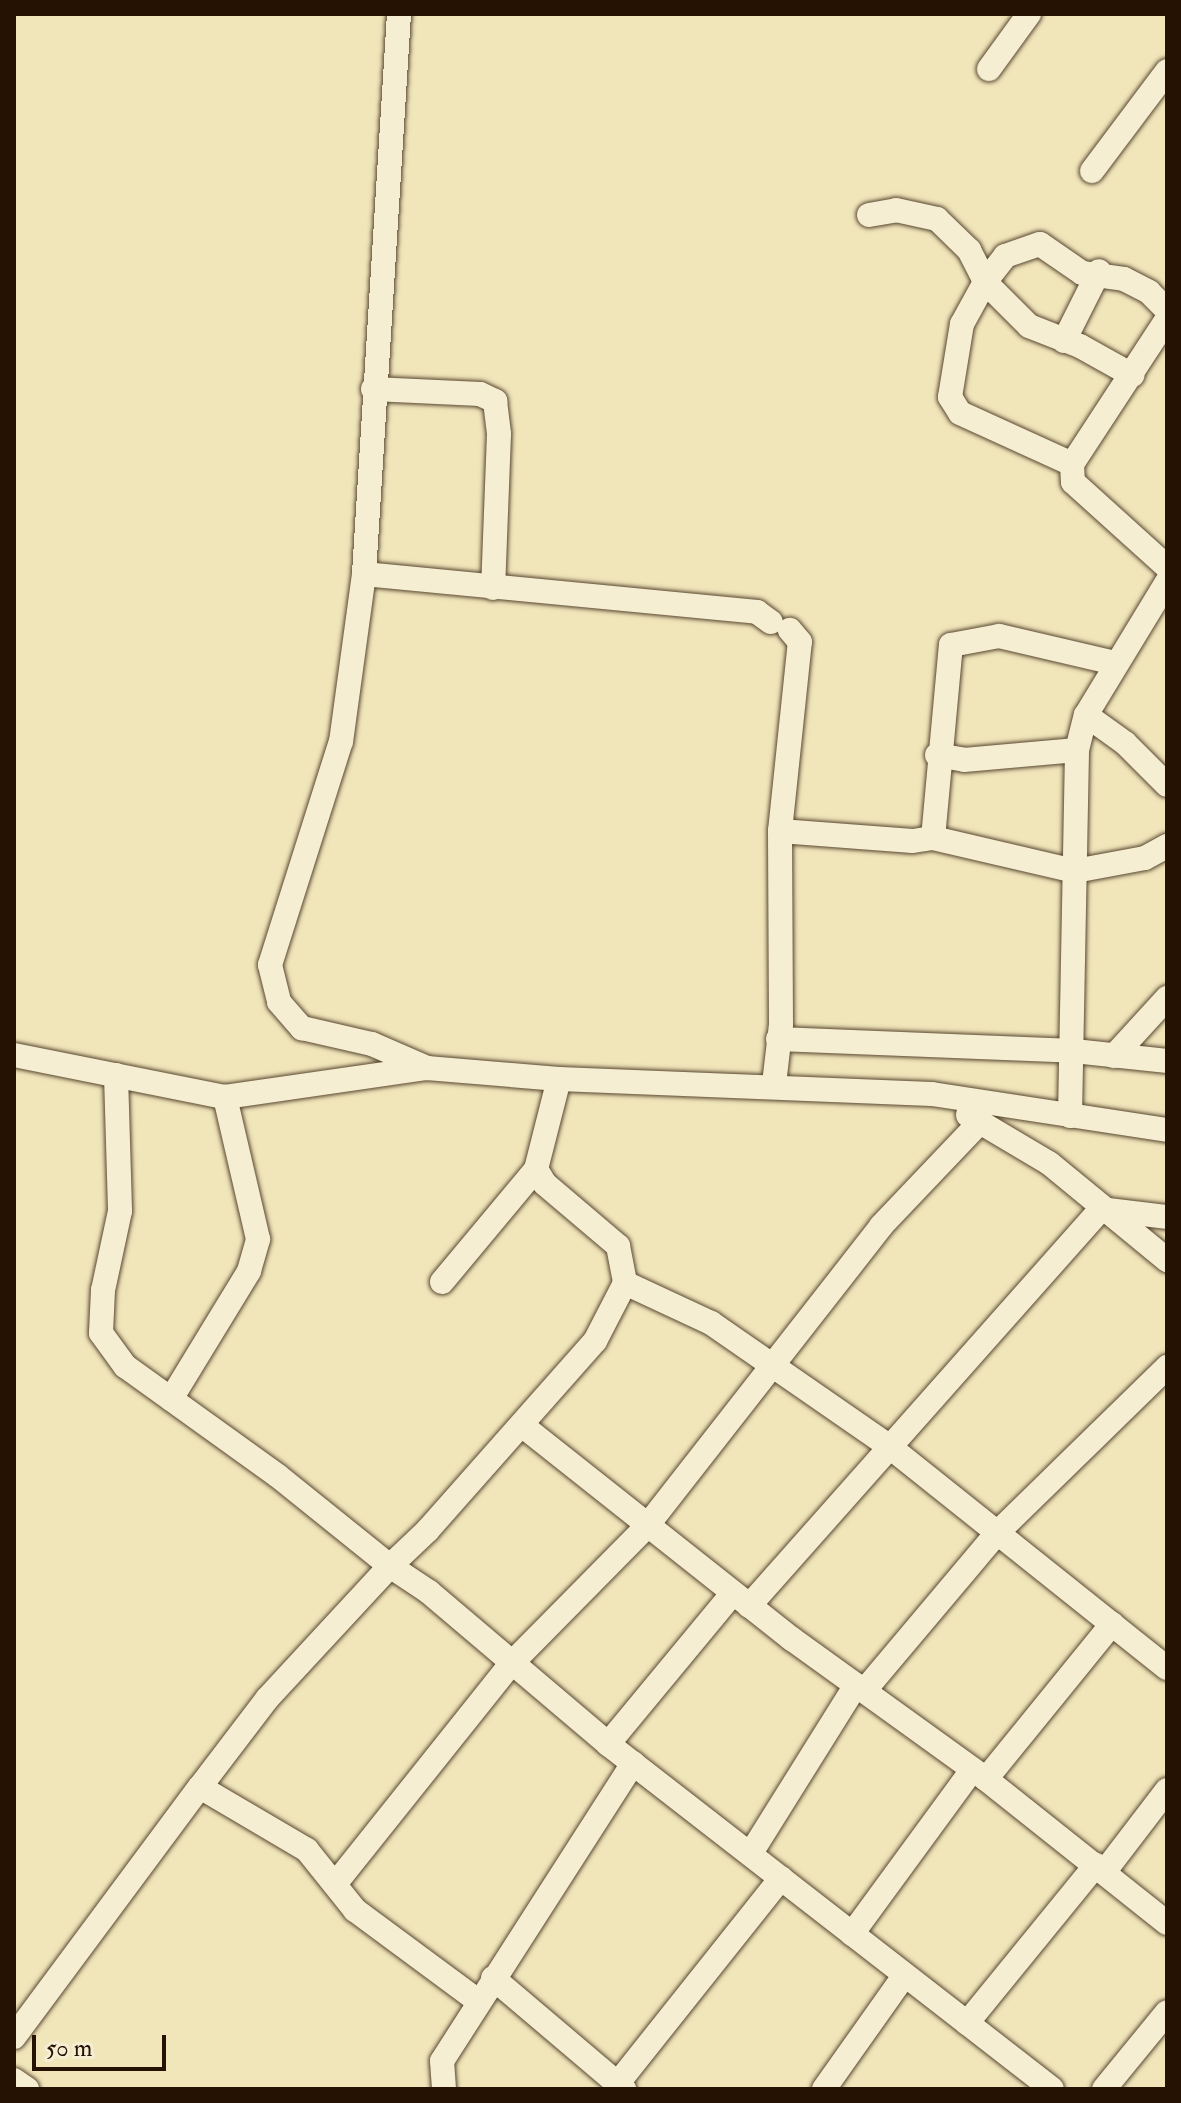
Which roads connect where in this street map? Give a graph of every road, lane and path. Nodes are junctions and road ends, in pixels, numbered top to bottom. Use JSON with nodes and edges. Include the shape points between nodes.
{"nodes":[{"id":1,"x":399,"y":14,"type":"edge"},
{"id":2,"x":1029,"y":14,"type":"edge"},
{"id":3,"x":989,"y":69,"type":"dead end"},
{"id":4,"x":1167,"y":71,"type":"edge"},
{"id":5,"x":1092,"y":171,"type":"dead end"},
{"id":6,"x":869,"y":215,"type":"dead end"},
{"id":7,"x":1099,"y":271,"type":"junction"},
{"id":8,"x":985,"y":282,"type":"junction"},
{"id":9,"x":1167,"y":310,"type":"edge"},
{"id":10,"x":1167,"y":319,"type":"edge"},
{"id":11,"x":1064,"y":341,"type":"junction"},
{"id":12,"x":1132,"y":375,"type":"junction"},
{"id":13,"x":373,"y":389,"type":"junction"},
{"id":14,"x":1072,"y":464,"type":"junction"},
{"id":15,"x":1167,"y":567,"type":"edge"},
{"id":16,"x":364,"y":574,"type":"junction"},
{"id":17,"x":1167,"y":582,"type":"edge"},
{"id":18,"x":493,"y":588,"type":"junction"},
{"id":19,"x":1115,"y":663,"type":"junction"},
{"id":20,"x":1086,"y":715,"type":"junction"},
{"id":21,"x":1077,"y":750,"type":"junction"},
{"id":22,"x":937,"y":755,"type":"junction"},
{"id":23,"x":1167,"y":785,"type":"edge"},
{"id":24,"x":780,"y":831,"type":"junction"},
{"id":25,"x":933,"y":838,"type":"junction"},
{"id":26,"x":1167,"y":846,"type":"edge"},
{"id":27,"x":1075,"y":871,"type":"junction"},
{"id":28,"x":1167,"y":998,"type":"edge"},
{"id":29,"x":778,"y":1039,"type":"junction"},
{"id":30,"x":1074,"y":1051,"type":"junction"},
{"id":31,"x":14,"y":1055,"type":"edge"},
{"id":32,"x":1114,"y":1056,"type":"junction"},
{"id":33,"x":1167,"y":1061,"type":"edge"},
{"id":34,"x":427,"y":1068,"type":"junction"},
{"id":35,"x":116,"y":1075,"type":"junction"},
{"id":36,"x":559,"y":1079,"type":"junction"},
{"id":37,"x":774,"y":1084,"type":"junction"},
{"id":38,"x":932,"y":1094,"type":"junction"},
{"id":39,"x":225,"y":1097,"type":"junction"},
{"id":40,"x":1070,"y":1116,"type":"junction"},
{"id":41,"x":980,"y":1122,"type":"junction"},
{"id":42,"x":1167,"y":1130,"type":"edge"},
{"id":43,"x":536,"y":1169,"type":"junction"},
{"id":44,"x":1101,"y":1209,"type":"junction"},
{"id":45,"x":1167,"y":1217,"type":"edge"},
{"id":46,"x":1167,"y":1260,"type":"edge"},
{"id":47,"x":442,"y":1282,"type":"dead end"},
{"id":48,"x":625,"y":1283,"type":"junction"},
{"id":49,"x":769,"y":1366,"type":"junction"},
{"id":50,"x":1167,"y":1367,"type":"edge"},
{"id":51,"x":171,"y":1399,"type":"junction"},
{"id":52,"x":523,"y":1426,"type":"junction"},
{"id":53,"x":890,"y":1447,"type":"junction"},
{"id":54,"x":647,"y":1526,"type":"junction"},
{"id":55,"x":997,"y":1533,"type":"junction"},
{"id":56,"x":390,"y":1566,"type":"junction"},
{"id":57,"x":741,"y":1599,"type":"junction"},
{"id":58,"x":1112,"y":1624,"type":"junction"},
{"id":59,"x":511,"y":1664,"type":"junction"},
{"id":60,"x":1167,"y":1668,"type":"edge"},
{"id":61,"x":860,"y":1688,"type":"junction"},
{"id":62,"x":608,"y":1744,"type":"junction"},
{"id":63,"x":633,"y":1763,"type":"junction"},
{"id":64,"x":979,"y":1775,"type":"junction"},
{"id":65,"x":200,"y":1787,"type":"junction"},
{"id":66,"x":1167,"y":1790,"type":"edge"},
{"id":67,"x":751,"y":1853,"type":"junction"},
{"id":68,"x":1101,"y":1868,"type":"junction"},
{"id":69,"x":781,"y":1878,"type":"junction"},
{"id":70,"x":336,"y":1883,"type":"junction"},
{"id":71,"x":1167,"y":1923,"type":"edge"},
{"id":72,"x":852,"y":1934,"type":"junction"},
{"id":73,"x":904,"y":1976,"type":"junction"},
{"id":74,"x":493,"y":1978,"type":"junction"},
{"id":75,"x":478,"y":2001,"type":"junction"},
{"id":76,"x":1167,"y":2012,"type":"edge"},
{"id":77,"x":967,"y":2023,"type":"junction"},
{"id":78,"x":14,"y":2037,"type":"edge"},
{"id":79,"x":14,"y":2080,"type":"edge"},
{"id":80,"x":1036,"y":2084,"type":"edge"},
{"id":81,"x":621,"y":2086,"type":"edge"},
{"id":82,"x":27,"y":2089,"type":"edge"},
{"id":83,"x":444,"y":2089,"type":"edge"},
{"id":84,"x":824,"y":2089,"type":"edge"},
{"id":85,"x":1104,"y":2089,"type":"edge"}],
"edges":[{"from":1,"to":13,"type":"street"},
{"from":2,"to":3,"type":"street"},
{"from":4,"to":5,"type":"street"},
{"from":6,"to":8,"type":"street","via":[[896,210],[937,219],[969,250]]},
{"from":7,"to":8,"type":"street","via":[[1082,273],[1040,244],[1029,245],[1005,256]]},
{"from":7,"to":9,"type":"street","via":[[1149,292]]},
{"from":7,"to":11,"type":"street"},
{"from":8,"to":11,"type":"street","via":[[1029,326]]},
{"from":8,"to":14,"type":"street","via":[[962,324],[950,397],[971,419]]},
{"from":10,"to":12,"type":"street"},
{"from":11,"to":12,"type":"street"},
{"from":12,"to":14,"type":"street"},
{"from":13,"to":16,"type":"street"},
{"from":13,"to":18,"type":"street","via":[[480,394],[495,401],[499,434]]},
{"from":14,"to":15,"type":"street","via":[[1073,482]]},
{"from":16,"to":18,"type":"street"},
{"from":16,"to":34,"type":"street","via":[[341,741],[270,965],[279,1002],[302,1028],[372,1044]]},
{"from":17,"to":19,"type":"street"},
{"from":18,"to":24,"type":"street","via":[[757,612],[800,642]]},
{"from":19,"to":20,"type":"street"},
{"from":19,"to":22,"type":"street","via":[[999,636],[958,641],[947,651]]},
{"from":20,"to":21,"type":"street"},
{"from":20,"to":23,"type":"street","via":[[1125,743]]},
{"from":21,"to":22,"type":"street","via":[[964,760]]},
{"from":21,"to":27,"type":"street"},
{"from":22,"to":25,"type":"street"},
{"from":24,"to":25,"type":"street"},
{"from":24,"to":29,"type":"street"},
{"from":25,"to":27,"type":"street"},
{"from":26,"to":27,"type":"street","via":[[1145,858]]},
{"from":27,"to":30,"type":"street"},
{"from":28,"to":32,"type":"street"},
{"from":29,"to":30,"type":"street"},
{"from":29,"to":37,"type":"street"},
{"from":30,"to":32,"type":"street"},
{"from":30,"to":40,"type":"street"},
{"from":31,"to":35,"type":"street"},
{"from":32,"to":33,"type":"street"},
{"from":34,"to":36,"type":"street"},
{"from":34,"to":39,"type":"street"},
{"from":35,"to":39,"type":"street"},
{"from":35,"to":51,"type":"street","via":[[120,1211],[103,1290],[101,1333],[125,1366]]},
{"from":36,"to":37,"type":"street"},
{"from":36,"to":43,"type":"street"},
{"from":37,"to":38,"type":"street"},
{"from":38,"to":40,"type":"street"},
{"from":38,"to":41,"type":"street"},
{"from":39,"to":51,"type":"street","via":[[258,1239],[249,1271]]},
{"from":40,"to":42,"type":"street"},
{"from":41,"to":44,"type":"street","via":[[1049,1163]]},
{"from":41,"to":49,"type":"street","via":[[881,1226]]},
{"from":43,"to":47,"type":"street"},
{"from":43,"to":48,"type":"street","via":[[545,1184],[618,1246]]},
{"from":44,"to":45,"type":"street"},
{"from":44,"to":46,"type":"street"},
{"from":44,"to":53,"type":"street"},
{"from":48,"to":49,"type":"street","via":[[711,1323]]},
{"from":48,"to":52,"type":"street","via":[[595,1341]]},
{"from":49,"to":53,"type":"street"},
{"from":49,"to":54,"type":"street"},
{"from":50,"to":55,"type":"street"},
{"from":51,"to":56,"type":"street"},
{"from":52,"to":54,"type":"street"},
{"from":52,"to":56,"type":"street"},
{"from":53,"to":55,"type":"street"},
{"from":53,"to":57,"type":"street"},
{"from":54,"to":57,"type":"street"},
{"from":54,"to":59,"type":"street"},
{"from":55,"to":58,"type":"street"},
{"from":55,"to":61,"type":"street"},
{"from":56,"to":59,"type":"street","via":[[429,1592]]},
{"from":56,"to":65,"type":"street","via":[[267,1699]]},
{"from":57,"to":61,"type":"street"},
{"from":57,"to":62,"type":"street"},
{"from":58,"to":60,"type":"street"},
{"from":58,"to":64,"type":"street"},
{"from":59,"to":62,"type":"street"},
{"from":59,"to":70,"type":"street"},
{"from":61,"to":64,"type":"street"},
{"from":61,"to":67,"type":"street"},
{"from":62,"to":63,"type":"street"},
{"from":63,"to":67,"type":"street"},
{"from":63,"to":74,"type":"street"},
{"from":64,"to":68,"type":"street"},
{"from":64,"to":72,"type":"street"},
{"from":65,"to":70,"type":"street","via":[[307,1850]]},
{"from":65,"to":78,"type":"street"},
{"from":66,"to":68,"type":"street"},
{"from":67,"to":69,"type":"street"},
{"from":68,"to":71,"type":"street"},
{"from":68,"to":77,"type":"street"},
{"from":69,"to":72,"type":"street"},
{"from":69,"to":81,"type":"street"},
{"from":70,"to":75,"type":"street","via":[[355,1910]]},
{"from":72,"to":73,"type":"street"},
{"from":73,"to":77,"type":"street"},
{"from":73,"to":84,"type":"street"},
{"from":74,"to":75,"type":"street"},
{"from":74,"to":81,"type":"street"},
{"from":75,"to":83,"type":"street","via":[[442,2061]]},
{"from":76,"to":85,"type":"street"},
{"from":77,"to":80,"type":"street"},
{"from":79,"to":82,"type":"street"}]}
